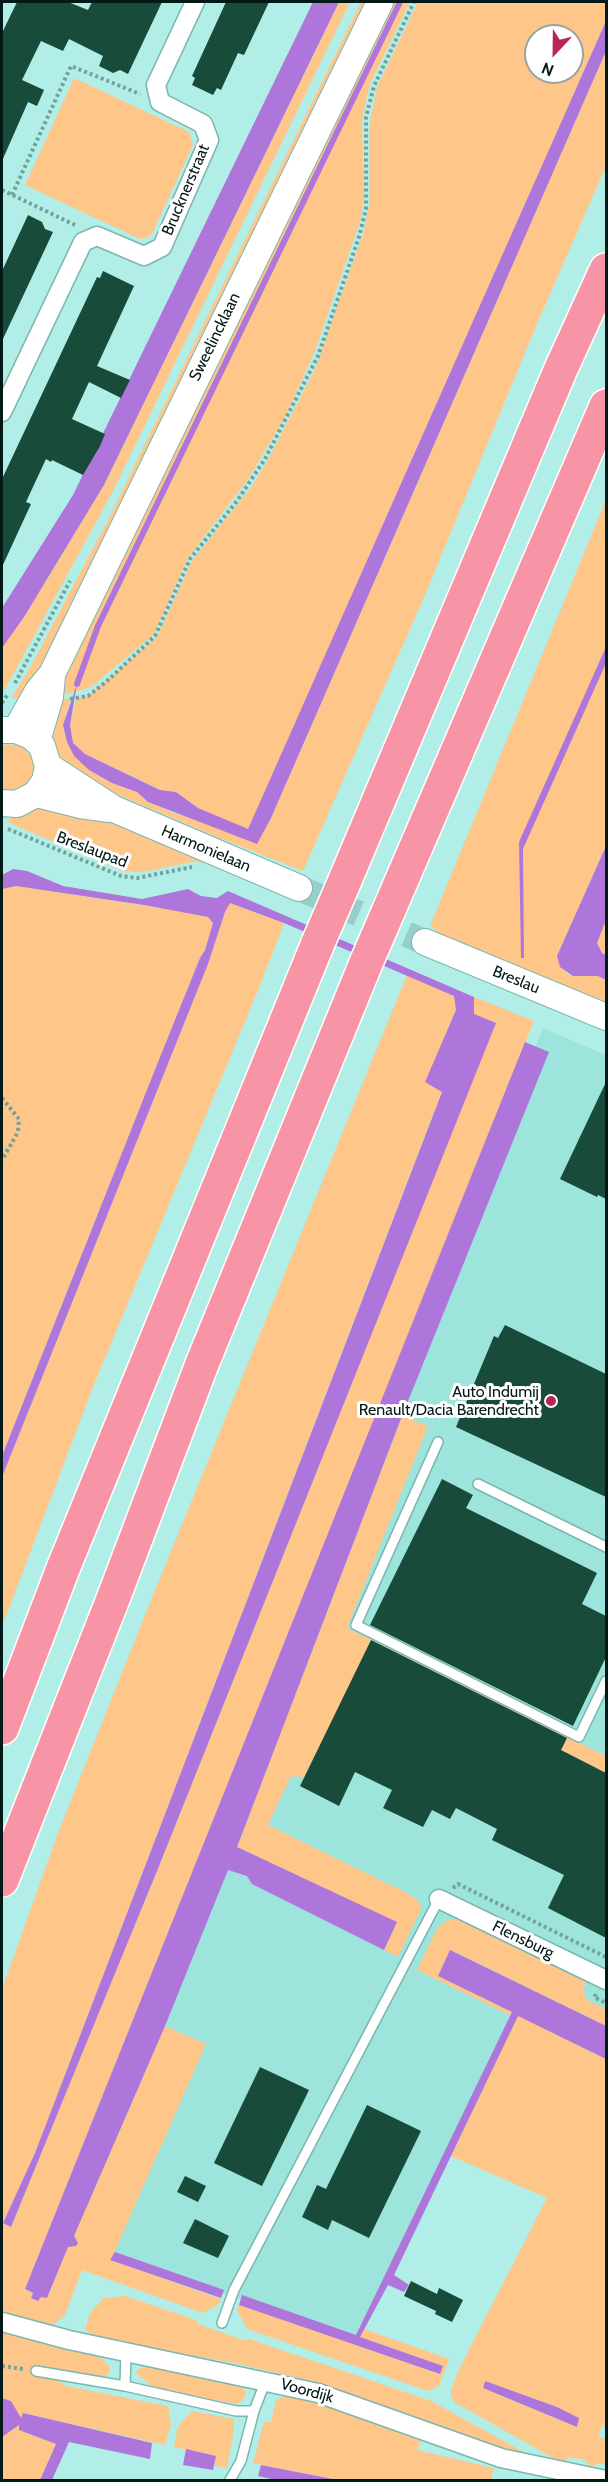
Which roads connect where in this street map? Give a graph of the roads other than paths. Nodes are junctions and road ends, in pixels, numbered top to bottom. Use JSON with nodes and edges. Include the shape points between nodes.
{"nodes":[{"id":1,"x":195,"y":2,"type":"edge"},
{"id":2,"x":380,"y":2,"type":"edge"},
{"id":3,"x":606,"y":270,"type":"edge"},
{"id":4,"x":606,"y":406,"type":"edge"},
{"id":5,"x":2,"y":412,"type":"edge"},
{"id":6,"x":18,"y":734,"type":"edge"},
{"id":7,"x":48,"y":766,"type":"junction"},
{"id":8,"x":36,"y":794,"type":"junction"},
{"id":9,"x":114,"y":809,"type":"junction"},
{"id":10,"x":5,"y":815,"type":"edge"},
{"id":11,"x":299,"y":888,"type":"tunnel mouth"},
{"id":12,"x":425,"y":942,"type":"tunnel mouth"},
{"id":13,"x":606,"y":1017,"type":"edge"},
{"id":14,"x":438,"y":1442,"type":"dead end"},
{"id":15,"x":478,"y":1484,"type":"dead end"},
{"id":16,"x":606,"y":1546,"type":"edge"},
{"id":17,"x":606,"y":1681,"type":"edge"},
{"id":18,"x":2,"y":1728,"type":"edge"},
{"id":19,"x":2,"y":1880,"type":"edge"},
{"id":20,"x":439,"y":1899,"type":"joint"},
{"id":21,"x":606,"y":1980,"type":"edge"},
{"id":22,"x":2,"y":2322,"type":"edge"},
{"id":23,"x":222,"y":2323,"type":"dead end"},
{"id":24,"x":126,"y":2352,"type":"junction"},
{"id":25,"x":36,"y":2371,"type":"road end"},
{"id":26,"x":266,"y":2380,"type":"junction"},
{"id":27,"x":125,"y":2386,"type":"junction"},
{"id":28,"x":254,"y":2411,"type":"junction"},
{"id":29,"x":606,"y":2480,"type":"edge"},
{"id":30,"x":230,"y":2481,"type":"edge"}],
"edges":[{"from":1,"to":5,"type":"street","name":"Brucknerstraat","via":[[156,85],[160,102],[203,124],[209,141],[162,247],[144,256],[97,236],[83,243]]},
{"from":2,"to":6,"type":"main road","name":"Sweelincklaan","via":[[52,674],[38,691]]},
{"from":3,"to":18,"type":"highway","bridge":true,"via":[[318,943]]},
{"from":4,"to":19,"type":"highway","bridge":true,"via":[[366,963],[202,1364]]},
{"from":6,"to":7,"type":"main road","via":[[45,753]]},
{"from":7,"to":8,"type":"main road","via":[[45,781]]},
{"from":7,"to":9,"type":"main road","name":"Harmonielaan"},
{"from":8,"to":9,"type":"main road","name":"Harmonielaan"},
{"from":8,"to":10,"type":"main road"},
{"from":9,"to":11,"type":"main road","name":"Harmonielaan"},
{"from":12,"to":13,"type":"main road","name":"Breslau"},
{"from":14,"to":17,"type":"lane","via":[[356,1625],[579,1737]]},
{"from":15,"to":16,"type":"lane"},
{"from":20,"to":21,"type":"street","name":"Flensburg"},
{"from":20,"to":23,"type":"lane","via":[[234,2290]]},
{"from":22,"to":24,"type":"street","name":"Voordijk"},
{"from":24,"to":26,"type":"street","name":"Voordijk"},
{"from":24,"to":27,"type":"lane"},
{"from":25,"to":27,"type":"lane"},
{"from":26,"to":28,"type":"lane"},
{"from":26,"to":29,"type":"street","name":"Voordijk","via":[[318,2392],[501,2458]]},
{"from":27,"to":28,"type":"lane","via":[[236,2411]]},
{"from":28,"to":30,"type":"lane","via":[[242,2461]]}]}
